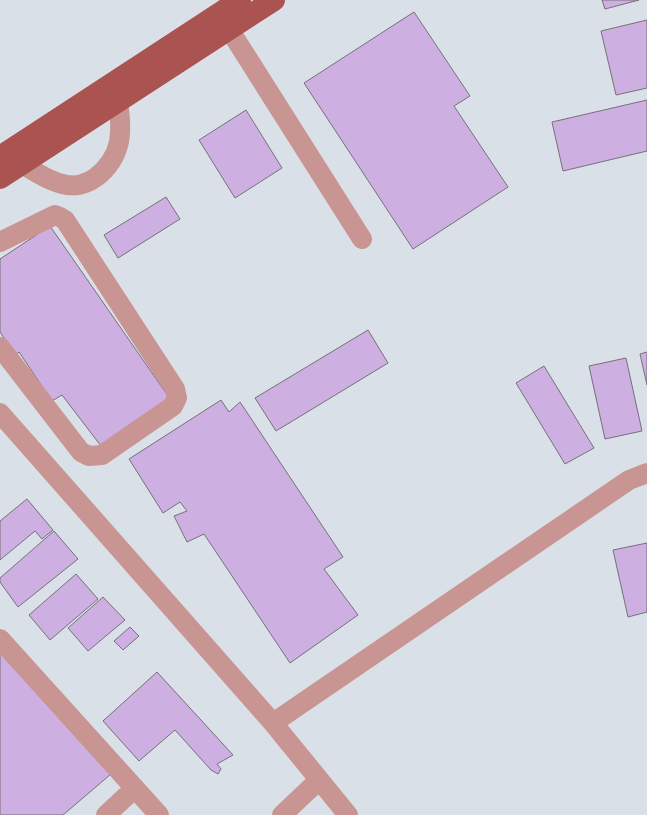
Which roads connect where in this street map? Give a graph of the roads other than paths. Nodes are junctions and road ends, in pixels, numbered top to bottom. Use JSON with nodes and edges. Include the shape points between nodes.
{"nodes":[{"id":1,"x":240,"y":0,"type":"edge"},
{"id":2,"x":274,"y":0,"type":"edge"},
{"id":3,"x":229,"y":29,"type":"junction"},
{"id":4,"x":118,"y":101,"type":"junction"},
{"id":5,"x":0,"y":157,"type":"edge"},
{"id":6,"x":22,"y":164,"type":"junction"},
{"id":7,"x":0,"y":178,"type":"edge"},
{"id":8,"x":362,"y":239,"type":"dead end"},
{"id":9,"x":0,"y":242,"type":"edge"},
{"id":10,"x":0,"y":347,"type":"edge"},
{"id":11,"x":0,"y":413,"type":"edge"},
{"id":12,"x":647,"y":473,"type":"edge"},
{"id":13,"x":0,"y":639,"type":"edge"},
{"id":14,"x":272,"y":723,"type":"junction"},
{"id":15,"x":319,"y":780,"type":"junction"},
{"id":16,"x":135,"y":788,"type":"junction"},
{"id":17,"x":106,"y":815,"type":"edge"},
{"id":18,"x":159,"y":815,"type":"edge"},
{"id":19,"x":282,"y":815,"type":"edge"},
{"id":20,"x":348,"y":815,"type":"edge"}],
"edges":[{"from":1,"to":5,"type":"main road"},
{"from":2,"to":3,"type":"main road"},
{"from":3,"to":4,"type":"main road"},
{"from":3,"to":8,"type":"lane"},
{"from":4,"to":6,"type":"main road"},
{"from":4,"to":6,"type":"lane","via":[[118,147],[113,158],[93,179],[65,185]]},
{"from":6,"to":7,"type":"main road"},
{"from":9,"to":10,"type":"lane","via":[[55,216],[65,220],[175,389],[177,398],[173,406],[102,455],[89,456],[81,452]]},
{"from":11,"to":14,"type":"lane"},
{"from":12,"to":14,"type":"lane","via":[[629,480]]},
{"from":13,"to":16,"type":"lane"},
{"from":14,"to":15,"type":"lane"},
{"from":15,"to":19,"type":"lane"},
{"from":15,"to":20,"type":"lane"},
{"from":16,"to":17,"type":"lane"},
{"from":16,"to":18,"type":"lane"}]}
